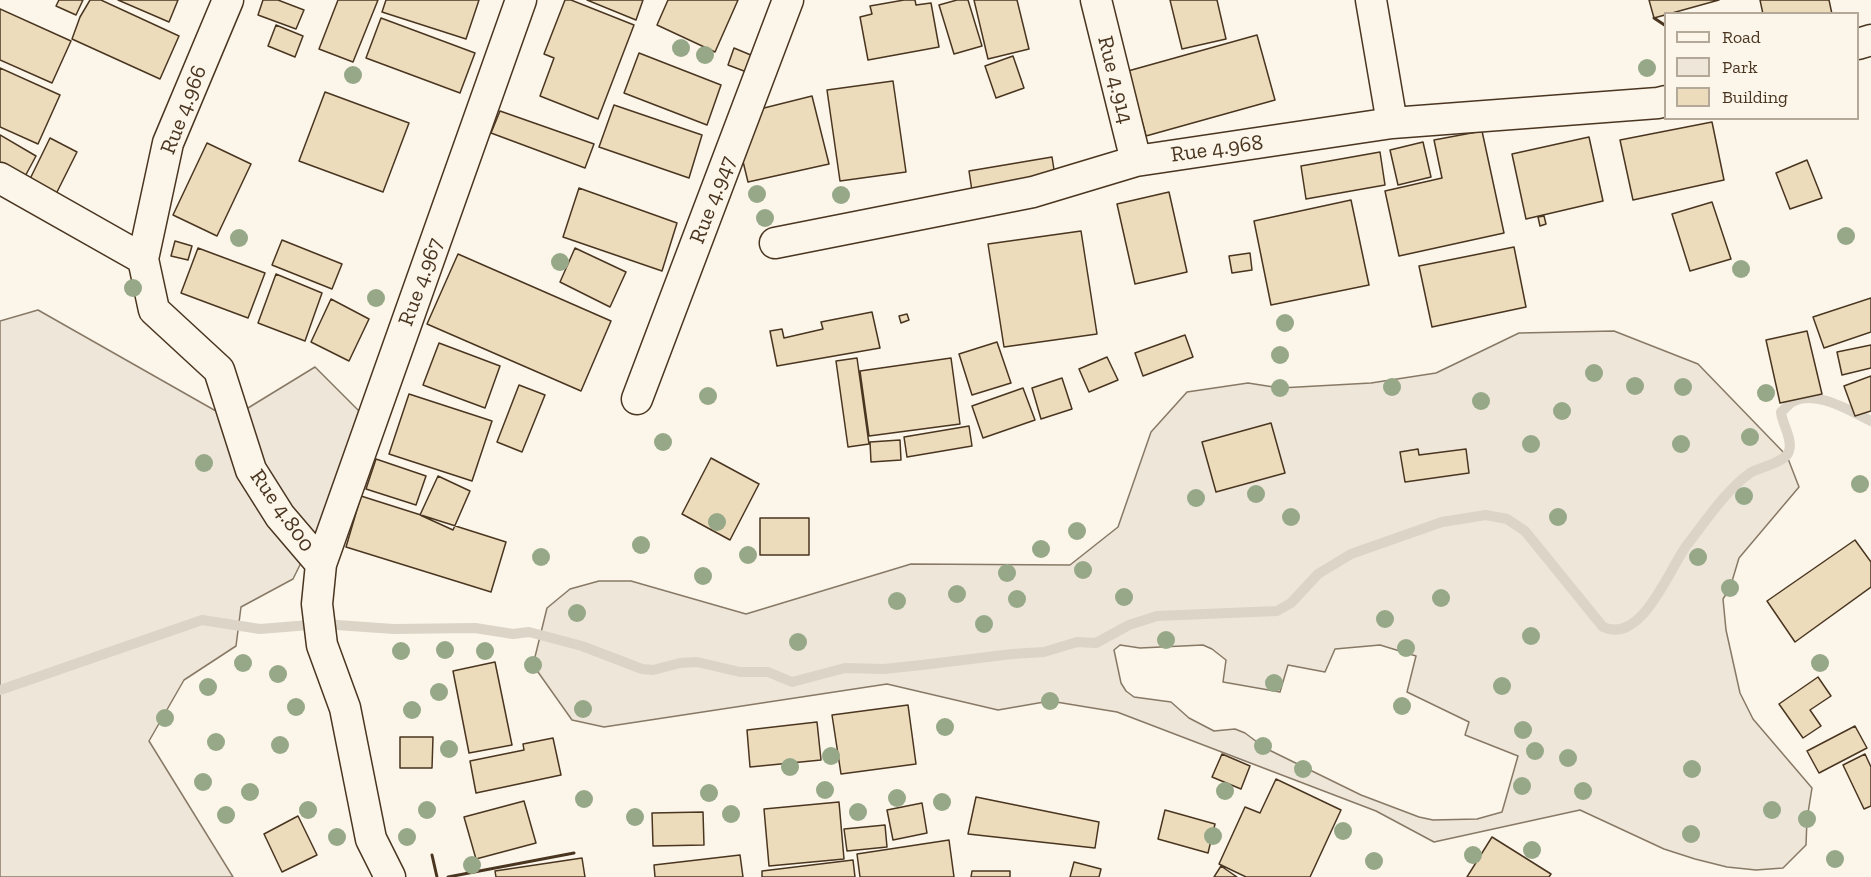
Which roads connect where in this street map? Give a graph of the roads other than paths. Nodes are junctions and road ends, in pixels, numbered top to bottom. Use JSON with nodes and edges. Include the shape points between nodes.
{"nodes":[{"id":1,"x":228,"y":0,"type":"edge"},
{"id":2,"x":521,"y":0,"type":"edge"},
{"id":3,"x":788,"y":0,"type":"edge"},
{"id":4,"x":1096,"y":0,"type":"edge"},
{"id":5,"x":1371,"y":0,"type":"edge"},
{"id":6,"x":1664,"y":101,"type":"edge"},
{"id":7,"x":1392,"y":123,"type":"junction"},
{"id":8,"x":1136,"y":160,"type":"junction"},
{"id":9,"x":0,"y":178,"type":"edge"},
{"id":10,"x":775,"y":243,"type":"dead end"},
{"id":11,"x":143,"y":260,"type":"junction"},
{"id":12,"x":637,"y":399,"type":"dead end"},
{"id":13,"x":321,"y":564,"type":"junction"},
{"id":14,"x":390,"y":877,"type":"edge"}],
"edges":[{"from":1,"to":11,"type":"street","name":"Rue 4.966","via":[[168,143]]},
{"from":2,"to":13,"type":"street","name":"Rue 4.967"},
{"from":3,"to":12,"type":"street","name":"Rue 4.947"},
{"from":4,"to":8,"type":"street","name":"Rue 4.914"},
{"from":5,"to":7,"type":"street"},
{"from":6,"to":7,"type":"street","name":"Rue 4.968"},
{"from":7,"to":8,"type":"street","name":"Rue 4.968"},
{"from":8,"to":10,"type":"street","name":"Rue 4.968","via":[[1033,192]]},
{"from":9,"to":11,"type":"street"},
{"from":11,"to":13,"type":"street","name":"Rue 4.800","via":[[154,310],[219,370],[251,471],[280,516]]},
{"from":13,"to":14,"type":"street","name":"Rue 4.800","via":[[317,604],[322,645],[345,708],[371,839]]}]}
